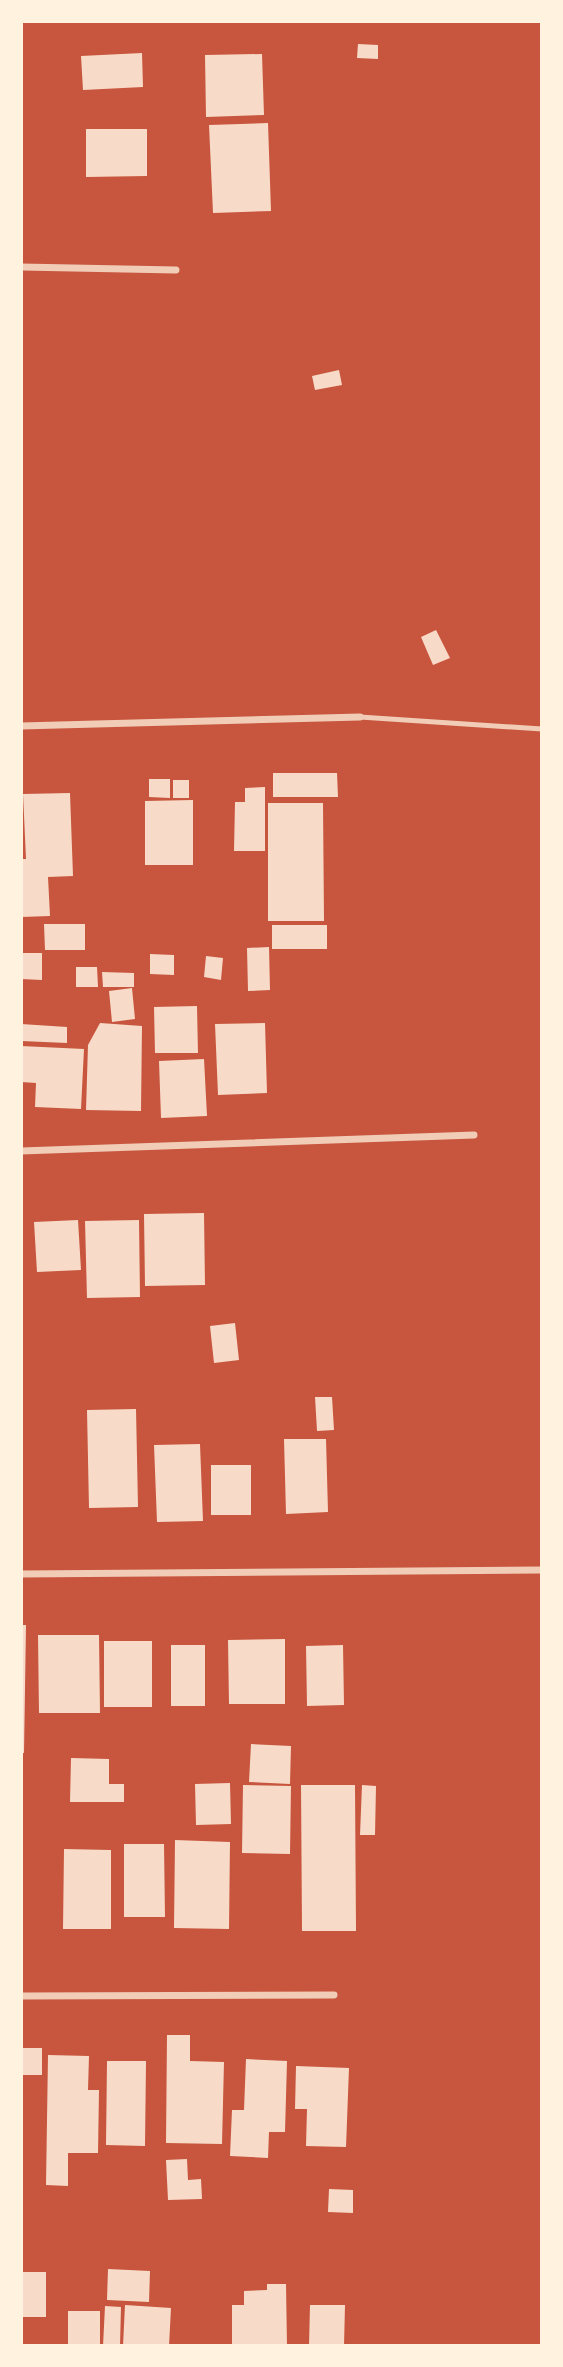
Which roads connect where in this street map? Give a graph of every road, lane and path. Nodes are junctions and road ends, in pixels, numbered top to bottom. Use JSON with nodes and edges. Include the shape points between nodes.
{"nodes":[{"id":1,"x":21,"y":267,"type":"edge"},
{"id":2,"x":176,"y":270,"type":"dead end"},
{"id":3,"x":360,"y":717,"type":"joint"},
{"id":4,"x":21,"y":726,"type":"edge"},
{"id":5,"x":542,"y":729,"type":"edge"},
{"id":6,"x":474,"y":1135,"type":"dead end"},
{"id":7,"x":21,"y":1152,"type":"edge"},
{"id":8,"x":542,"y":1570,"type":"edge"},
{"id":9,"x":21,"y":1574,"type":"edge"},
{"id":10,"x":334,"y":1995,"type":"dead end"},
{"id":11,"x":21,"y":1996,"type":"edge"}],
"edges":[{"from":1,"to":2,"type":"street"},
{"from":3,"to":4,"type":"street"},
{"from":3,"to":5,"type":"lane"},
{"from":6,"to":7,"type":"street"},
{"from":8,"to":9,"type":"street"},
{"from":10,"to":11,"type":"street"}]}
